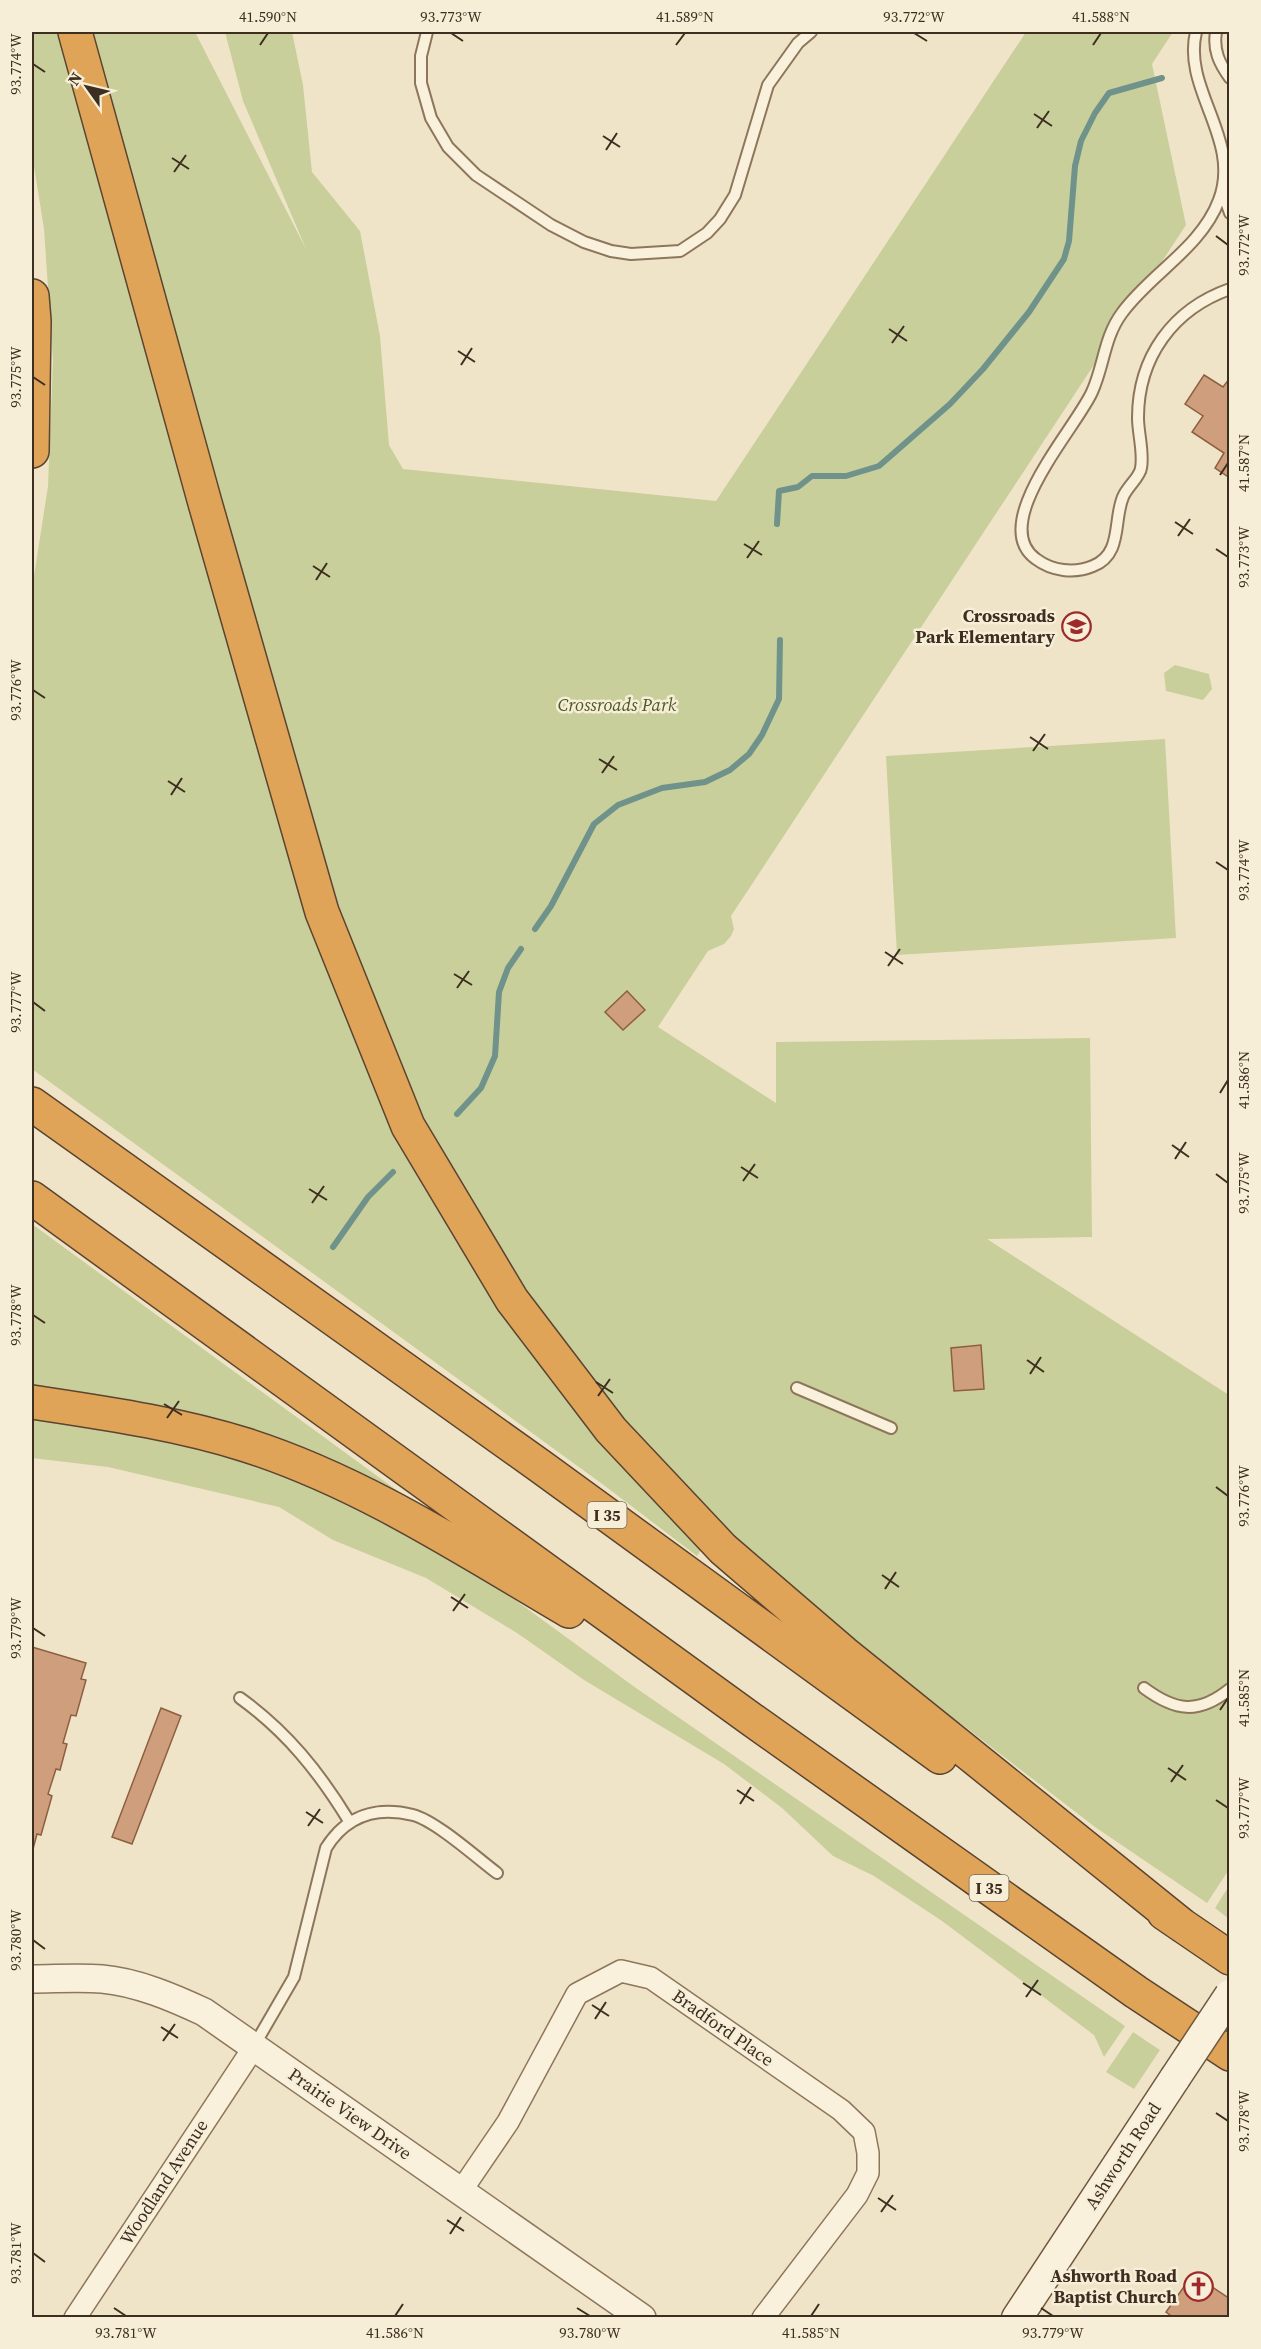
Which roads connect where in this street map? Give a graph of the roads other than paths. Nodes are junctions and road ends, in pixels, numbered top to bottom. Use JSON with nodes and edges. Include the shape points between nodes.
{"nodes":[{"id":1,"x":75,"y":32,"type":"edge"},
{"id":2,"x":427,"y":32,"type":"edge"},
{"id":3,"x":811,"y":32,"type":"edge"},
{"id":4,"x":1197,"y":32,"type":"edge"},
{"id":5,"x":1216,"y":32,"type":"edge"},
{"id":6,"x":1230,"y":78,"type":"edge"},
{"id":7,"x":1222,"y":187,"type":"junction"},
{"id":8,"x":1230,"y":213,"type":"edge"},
{"id":9,"x":1230,"y":289,"type":"edge"},
{"id":10,"x":32,"y":296,"type":"edge"},
{"id":11,"x":32,"y":451,"type":"edge"},
{"id":12,"x":32,"y":1104,"type":"edge"},
{"id":13,"x":32,"y":1198,"type":"edge"},
{"id":14,"x":797,"y":1388,"type":"dead end"},
{"id":15,"x":32,"y":1402,"type":"edge"},
{"id":16,"x":891,"y":1428,"type":"dead end"},
{"id":17,"x":1144,"y":1688,"type":"dead end"},
{"id":18,"x":1230,"y":1689,"type":"edge"},
{"id":19,"x":240,"y":1698,"type":"dead end"},
{"id":20,"x":751,"y":1719,"type":"junction"},
{"id":21,"x":350,"y":1821,"type":"junction"},
{"id":22,"x":497,"y":1872,"type":"dead end"},
{"id":23,"x":1183,"y":1926,"type":"junction"},
{"id":24,"x":1230,"y":1958,"type":"edge"},
{"id":25,"x":32,"y":1979,"type":"edge"},
{"id":26,"x":1230,"y":1995,"type":"edge"},
{"id":27,"x":254,"y":2047,"type":"junction"},
{"id":28,"x":1230,"y":2054,"type":"edge"},
{"id":29,"x":461,"y":2191,"type":"junction"},
{"id":30,"x":75,"y":2318,"type":"edge"},
{"id":31,"x":642,"y":2318,"type":"edge"},
{"id":32,"x":763,"y":2318,"type":"edge"},
{"id":33,"x":1017,"y":2318,"type":"edge"}],
"edges":[{"from":1,"to":23,"type":"highway","via":[[322,912],[408,1126],[512,1300],[611,1430],[723,1549],[844,1653]]},
{"from":2,"to":3,"type":"lane","via":[[421,56],[422,83],[431,118],[448,147],[476,175],[551,225],[584,242],[631,254],[680,251],[720,219],[735,195],[768,85]]},
{"from":4,"to":7,"type":"lane","via":[[1192,48],[1194,68],[1223,147]]},
{"from":5,"to":6,"type":"lane","via":[[1217,57]]},
{"from":7,"to":8,"type":"lane"},
{"from":7,"to":9,"type":"lane","via":[[1219,202],[1204,226],[1146,285],[1108,336],[1093,392],[1037,480],[1023,510],[1025,545],[1032,556],[1050,567],[1074,571],[1094,566],[1112,548],[1121,500],[1141,469],[1138,416],[1148,363],[1160,339],[1177,319],[1212,295]]},
{"from":10,"to":11,"type":"highway"},
{"from":12,"to":23,"type":"highway","number":"I 35","via":[[550,1473],[967,1777]]},
{"from":13,"to":20,"type":"highway","number":"I 35"},
{"from":14,"to":16,"type":"lane"},
{"from":15,"to":20,"type":"highway","via":[[155,1421],[246,1445],[334,1479],[418,1522]]},
{"from":17,"to":18,"type":"lane","via":[[1176,1706],[1197,1707],[1215,1701]]},
{"from":19,"to":21,"type":"lane","via":[[300,1750]]},
{"from":20,"to":28,"type":"highway","number":"I 35","via":[[1126,1985]]},
{"from":21,"to":22,"type":"lane","via":[[376,1812],[414,1815]]},
{"from":21,"to":27,"type":"lane","via":[[336,1832],[326,1848],[294,1977]]},
{"from":23,"to":24,"type":"highway","number":"I 35"},
{"from":25,"to":27,"type":"street","name":"Prairie View Drive","via":[[102,1979],[177,1999],[204,2012]]},
{"from":26,"to":33,"type":"main road","name":"Ashworth Road","bridge":true},
{"from":27,"to":29,"type":"street","name":"Prairie View Drive"},
{"from":27,"to":30,"type":"street","name":"Woodland Avenue"},
{"from":29,"to":31,"type":"street","name":"Prairie View Drive"},
{"from":29,"to":32,"type":"street","name":"Bradford Place","via":[[508,2122],[577,1994],[621,1971],[651,1978],[841,2110],[864,2132],[868,2173],[857,2195]]}]}
